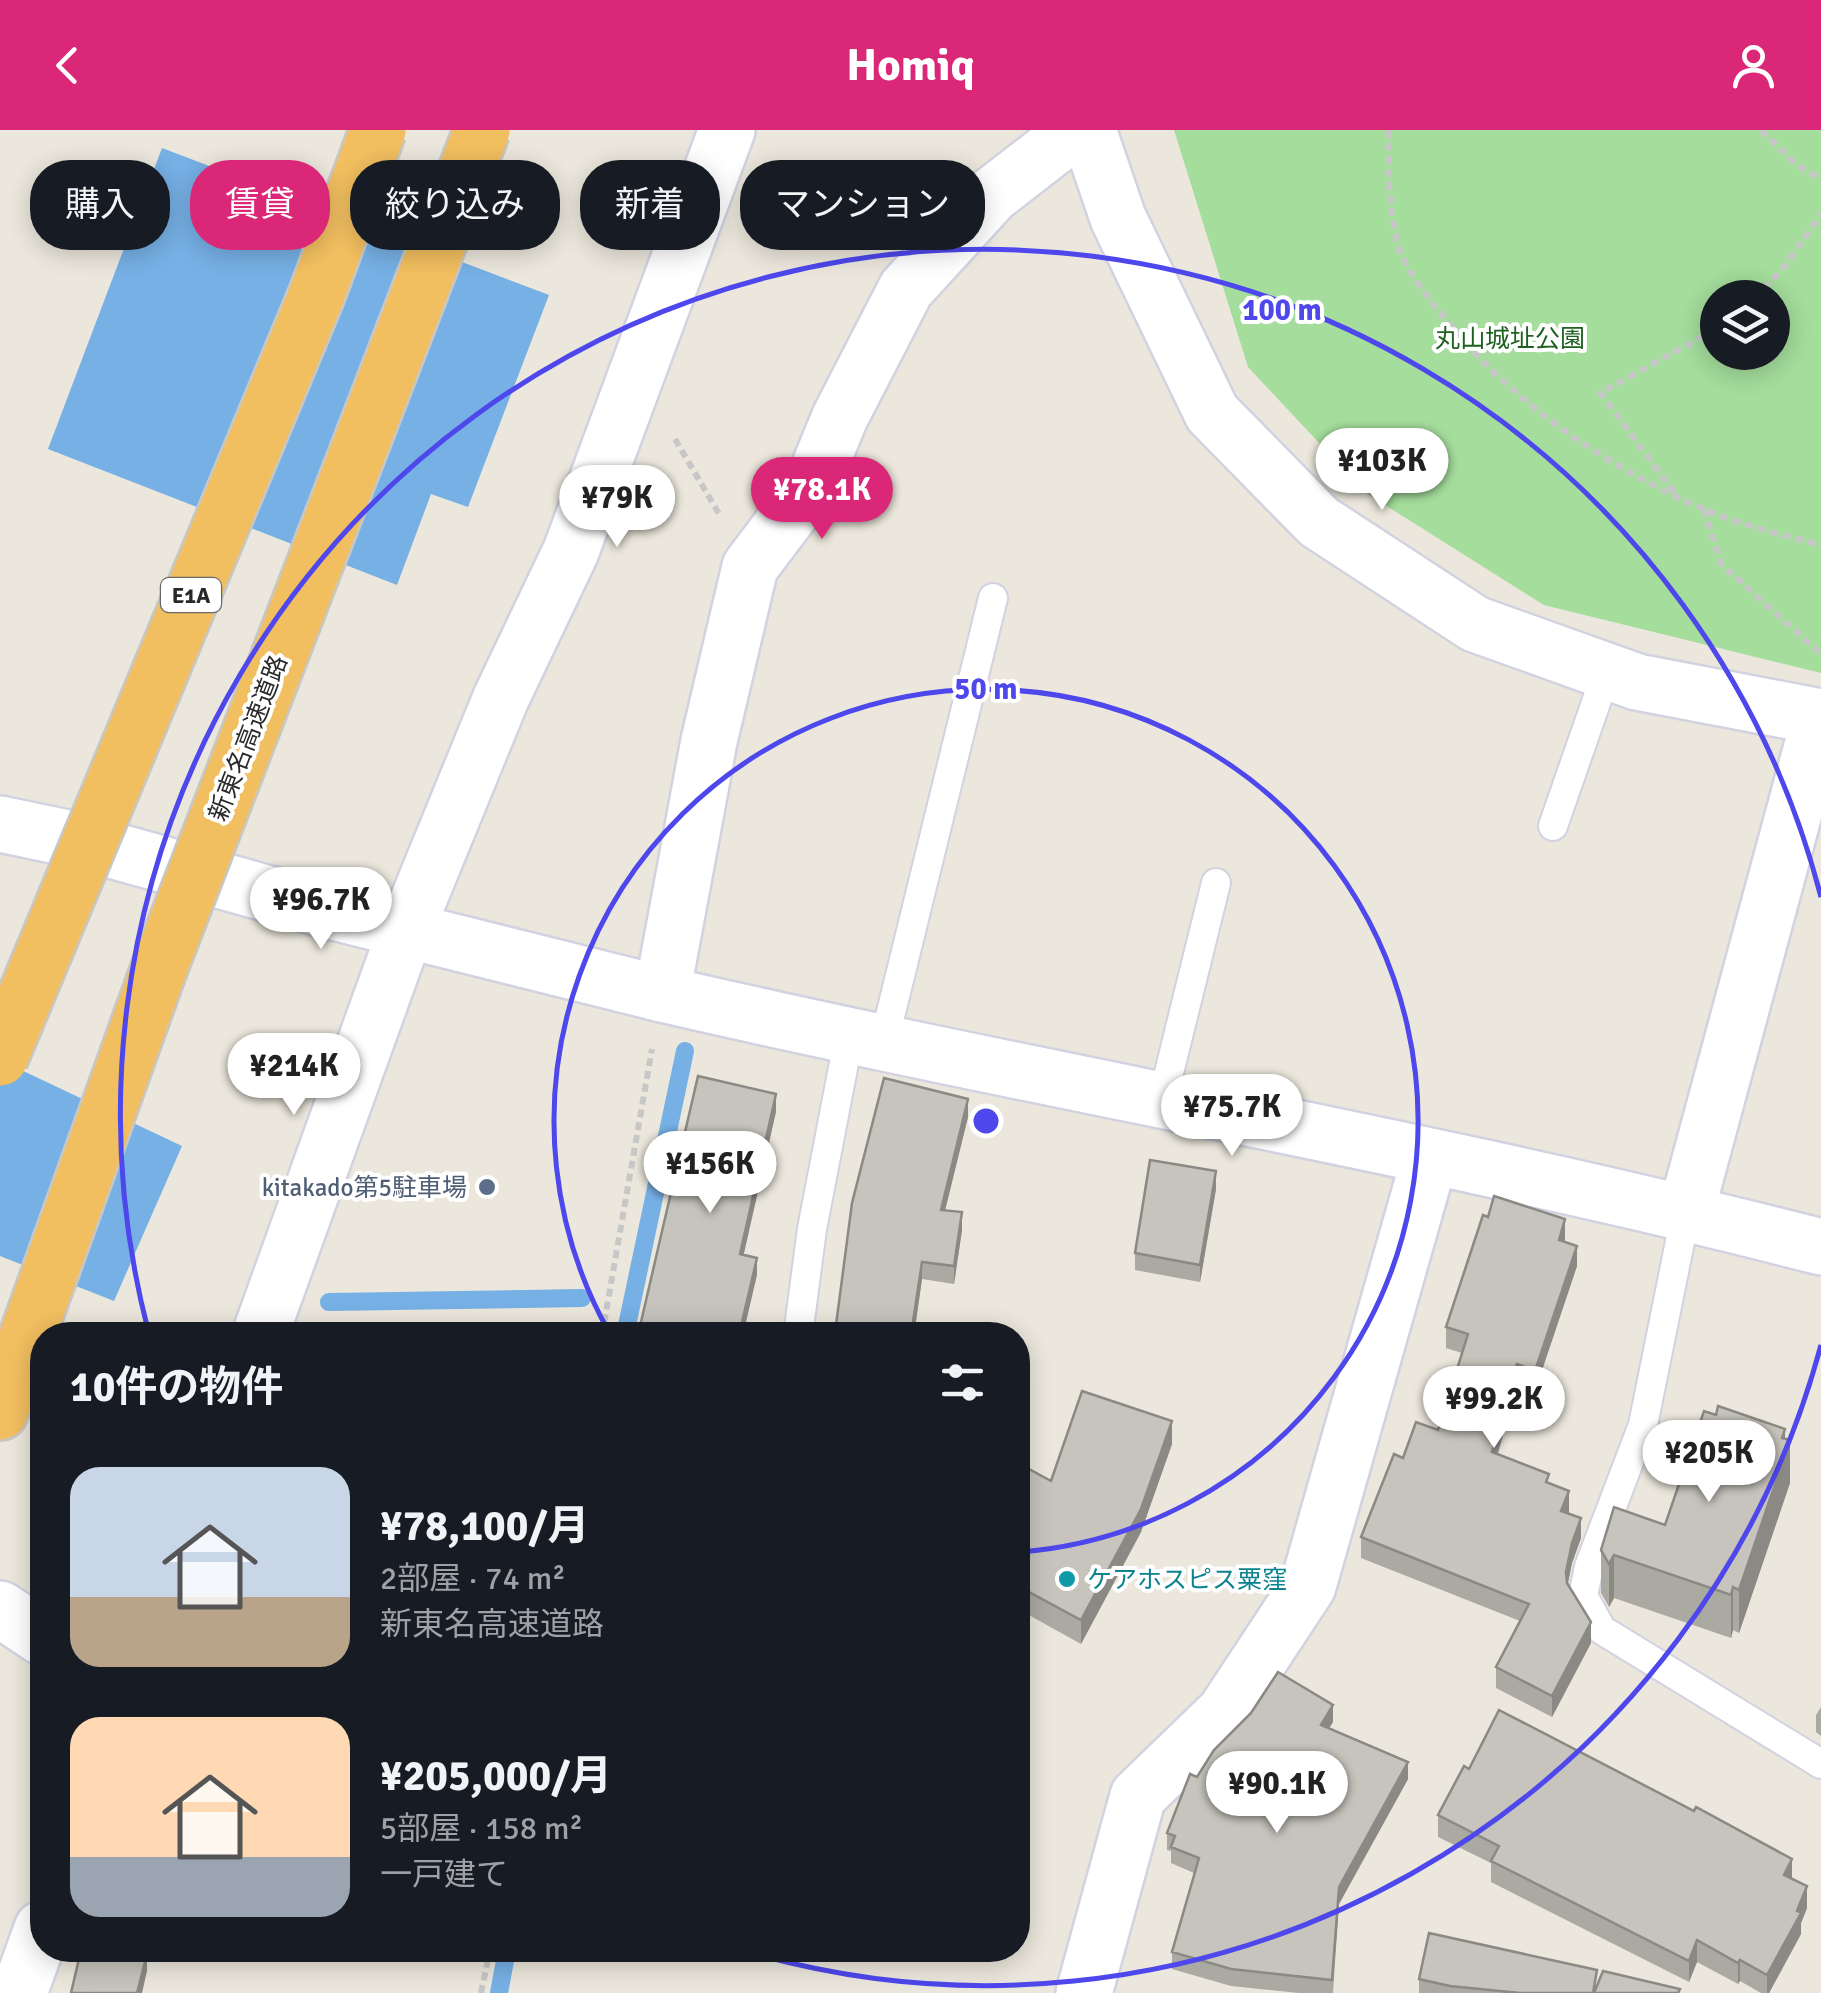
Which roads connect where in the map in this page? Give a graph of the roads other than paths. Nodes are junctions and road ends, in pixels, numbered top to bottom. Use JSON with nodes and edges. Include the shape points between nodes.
{"nodes":[{"id":1,"x":378,"y":130,"type":"edge"},
{"id":2,"x":482,"y":130,"type":"edge"},
{"id":3,"x":727,"y":130,"type":"edge"},
{"id":4,"x":1076,"y":130,"type":"edge"},
{"id":5,"x":1088,"y":130,"type":"edge"},
{"id":6,"x":194,"y":588,"type":"junction"},
{"id":7,"x":993,"y":598,"type":"dead end"},
{"id":8,"x":1607,"y":672,"type":"junction"},
{"id":9,"x":1821,"y":718,"type":"edge"},
{"id":10,"x":0,"y":824,"type":"edge"},
{"id":11,"x":1553,"y":826,"type":"dead end"},
{"id":12,"x":1800,"y":878,"type":"edge"},
{"id":13,"x":1216,"y":883,"type":"dead end"},
{"id":14,"x":406,"y":930,"type":"junction"},
{"id":15,"x":0,"y":963,"type":"edge"},
{"id":16,"x":159,"y":968,"type":"junction"},
{"id":17,"x":662,"y":994,"type":"junction"},
{"id":18,"x":866,"y":1041,"type":"junction"},
{"id":19,"x":0,"y":1058,"type":"edge"},
{"id":20,"x":1162,"y":1101,"type":"junction"},
{"id":21,"x":1430,"y":1157,"type":"junction"},
{"id":22,"x":1686,"y":1212,"type":"junction"},
{"id":23,"x":1821,"y":1247,"type":"edge"},
{"id":24,"x":32,"y":1322,"type":"edge"},
{"id":25,"x":265,"y":1322,"type":"edge"},
{"id":26,"x":800,"y":1322,"type":"edge"},
{"id":27,"x":30,"y":1328,"type":"edge"},
{"id":28,"x":0,"y":1340,"type":"edge"},
{"id":29,"x":0,"y":1412,"type":"edge"},
{"id":30,"x":0,"y":1609,"type":"edge"},
{"id":31,"x":30,"y":1629,"type":"edge"},
{"id":32,"x":1821,"y":1764,"type":"edge"},
{"id":33,"x":30,"y":1962,"type":"edge"},
{"id":34,"x":19,"y":1993,"type":"edge"},
{"id":35,"x":1084,"y":1993,"type":"edge"}],
"edges":[{"from":1,"to":6,"type":"highway","number":"E1A","bridge":true},
{"from":2,"to":16,"type":"highway","name":"新東名高速道路","bridge":true},
{"from":3,"to":14,"type":"street","via":[[571,551],[501,698]]},
{"from":4,"to":17,"type":"street","via":[[992,195],[906,289],[812,485],[750,567],[709,740]]},
{"from":5,"to":8,"type":"street","via":[[1118,218],[1212,413],[1319,522],[1474,624]]},
{"from":6,"to":15,"type":"highway","bridge":true},
{"from":6,"to":19,"type":"highway","number":"E1A","bridge":true},
{"from":7,"to":18,"type":"lane"},
{"from":8,"to":9,"type":"street"},
{"from":8,"to":11,"type":"lane"},
{"from":9,"to":12,"type":"street"},
{"from":10,"to":14,"type":"street"},
{"from":12,"to":22,"type":"street"},
{"from":13,"to":20,"type":"lane"},
{"from":14,"to":17,"type":"street"},
{"from":14,"to":25,"type":"street"},
{"from":16,"to":24,"type":"highway"},
{"from":16,"to":28,"type":"highway","name":"新東名高速道路"},
{"from":17,"to":18,"type":"street"},
{"from":18,"to":20,"type":"street"},
{"from":18,"to":26,"type":"lane","via":[[812,1229]]},
{"from":20,"to":21,"type":"street"},
{"from":21,"to":22,"type":"street"},
{"from":21,"to":35,"type":"street","via":[[1308,1586],[1225,1712],[1138,1796]]},
{"from":22,"to":23,"type":"street"},
{"from":22,"to":32,"type":"lane","via":[[1643,1425],[1582,1596],[1602,1630]]},
{"from":27,"to":29,"type":"highway"},
{"from":30,"to":31,"type":"street"},
{"from":33,"to":34,"type":"street"}]}
